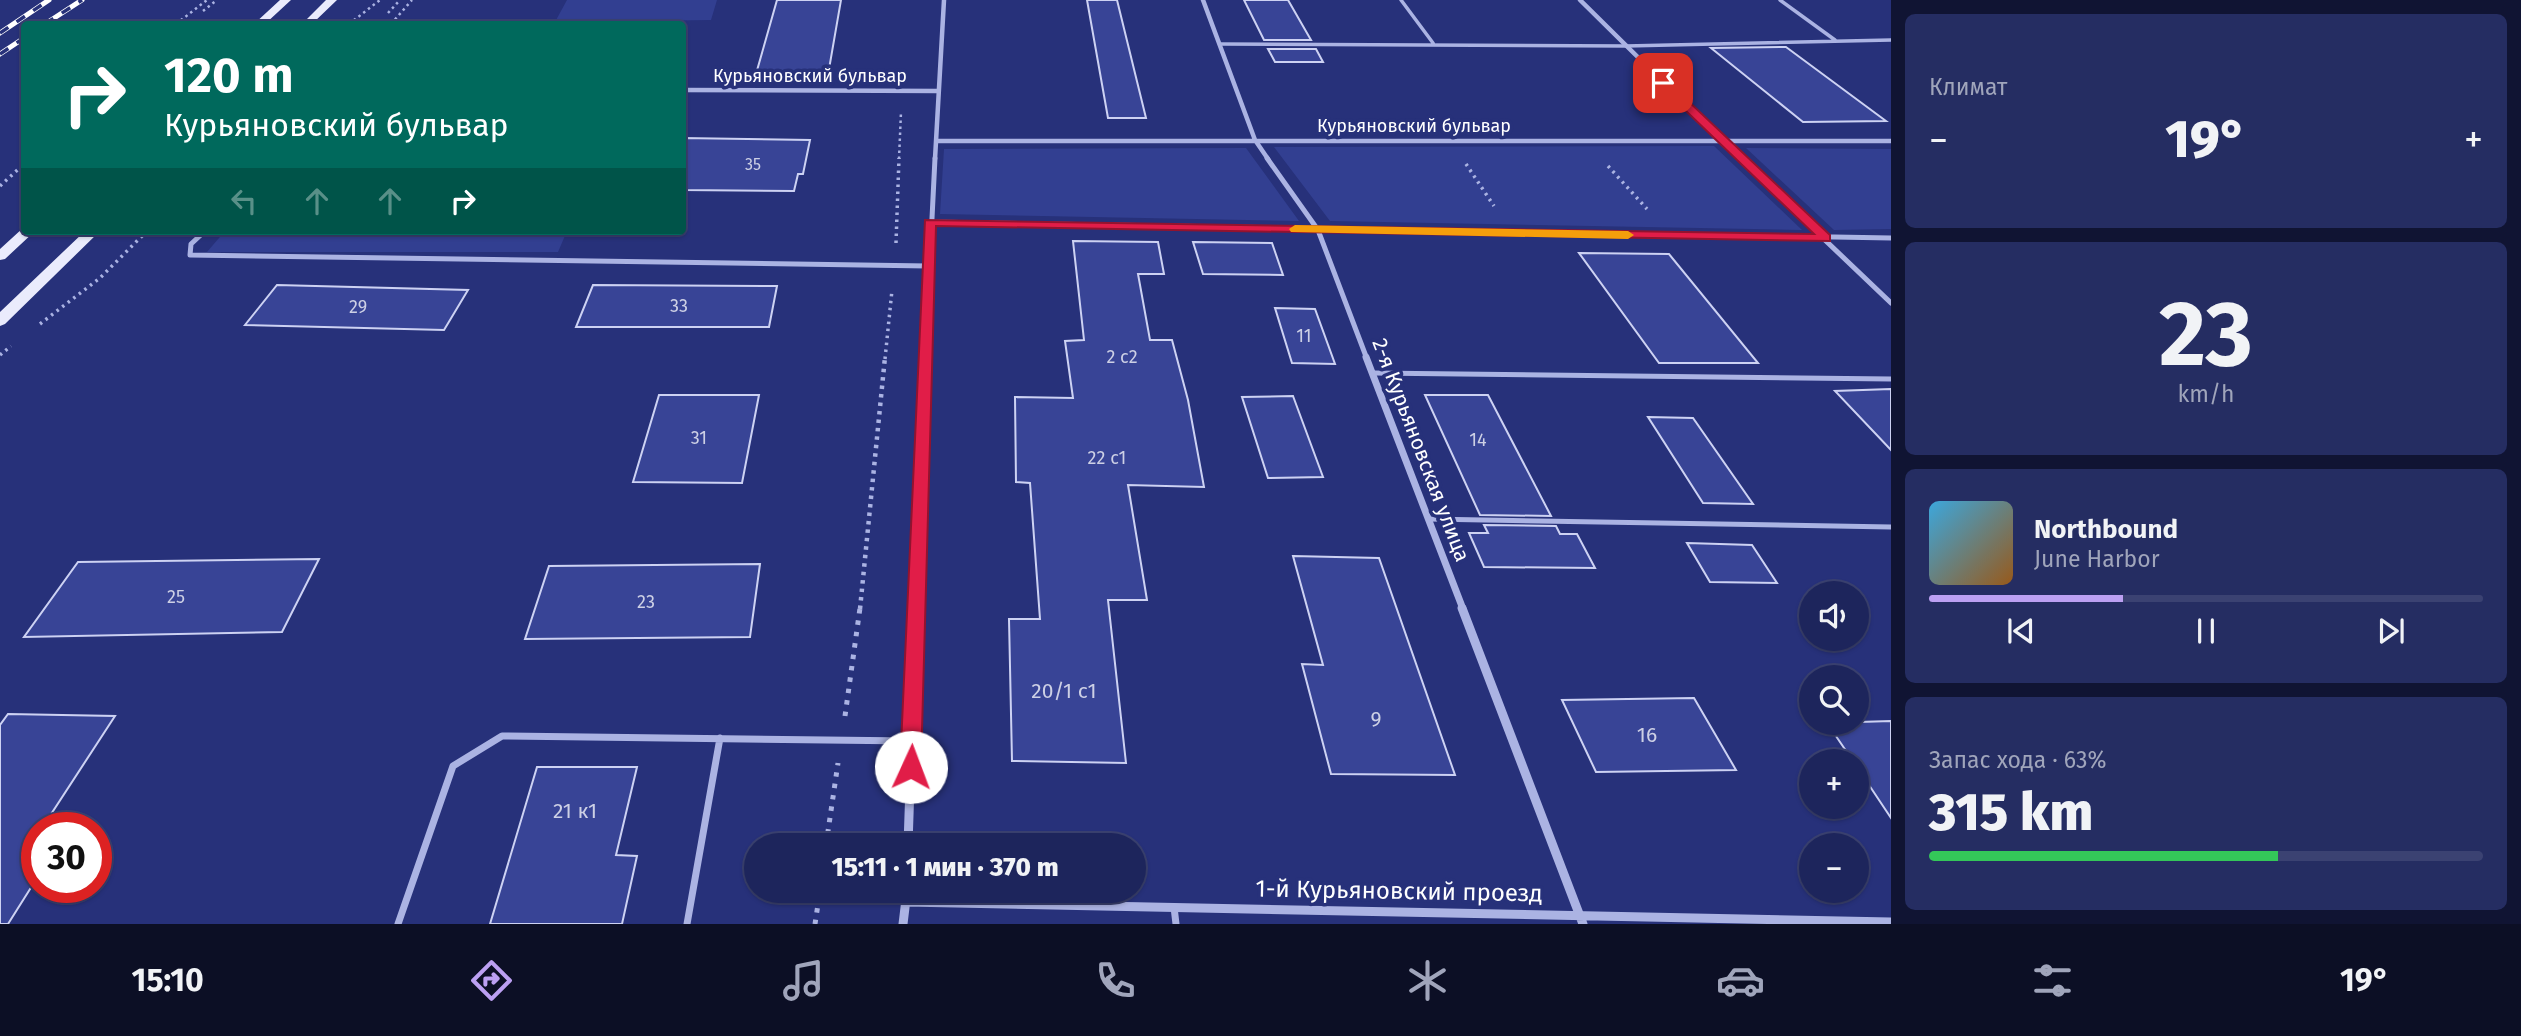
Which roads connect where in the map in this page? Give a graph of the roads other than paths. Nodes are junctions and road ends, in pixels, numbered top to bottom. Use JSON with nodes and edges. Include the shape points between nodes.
{"nodes":[{"id":1,"x":286,"y":0,"type":"edge"},
{"id":2,"x":332,"y":0,"type":"edge"},
{"id":3,"x":944,"y":0,"type":"edge"},
{"id":4,"x":1203,"y":0,"type":"edge"},
{"id":5,"x":1401,"y":0,"type":"edge"},
{"id":6,"x":1580,"y":0,"type":"edge"},
{"id":7,"x":1780,"y":0,"type":"edge"},
{"id":8,"x":262,"y":21,"type":"edge"},
{"id":9,"x":310,"y":21,"type":"edge"},
{"id":10,"x":1835,"y":40,"type":"junction"},
{"id":11,"x":1891,"y":40,"type":"edge"},
{"id":12,"x":1433,"y":43,"type":"junction"},
{"id":13,"x":1220,"y":44,"type":"junction"},
{"id":14,"x":1626,"y":46,"type":"junction"},
{"id":15,"x":686,"y":90,"type":"edge"},
{"id":16,"x":938,"y":91,"type":"junction"},
{"id":17,"x":1720,"y":139,"type":"junction"},
{"id":18,"x":1255,"y":140,"type":"junction"},
{"id":19,"x":937,"y":141,"type":"junction"},
{"id":20,"x":1891,"y":141,"type":"edge"},
{"id":21,"x":930,"y":222,"type":"junction"},
{"id":22,"x":1318,"y":230,"type":"junction"},
{"id":23,"x":24,"y":235,"type":"edge"},
{"id":24,"x":89,"y":235,"type":"edge"},
{"id":25,"x":201,"y":235,"type":"edge"},
{"id":26,"x":1825,"y":238,"type":"junction"},
{"id":27,"x":1891,"y":238,"type":"edge"},
{"id":28,"x":0,"y":256,"type":"edge"},
{"id":29,"x":928,"y":266,"type":"junction"},
{"id":30,"x":1891,"y":303,"type":"edge"},
{"id":31,"x":0,"y":321,"type":"edge"},
{"id":32,"x":1373,"y":373,"type":"junction"},
{"id":33,"x":1891,"y":379,"type":"edge"},
{"id":34,"x":1428,"y":519,"type":"junction"},
{"id":35,"x":1891,"y":527,"type":"edge"},
{"id":36,"x":720,"y":738,"type":"junction"},
{"id":37,"x":911,"y":741,"type":"junction"},
{"id":38,"x":908,"y":833,"type":"edge"},
{"id":39,"x":906,"y":903,"type":"edge"},
{"id":40,"x":1077,"y":903,"type":"edge"},
{"id":41,"x":1174,"y":907,"type":"junction"},
{"id":42,"x":1582,"y":920,"type":"edge"},
{"id":43,"x":1891,"y":922,"type":"edge"},
{"id":44,"x":398,"y":924,"type":"edge"},
{"id":45,"x":687,"y":924,"type":"edge"},
{"id":46,"x":904,"y":924,"type":"edge"},
{"id":47,"x":1176,"y":924,"type":"edge"}],
"edges":[{"from":1,"to":8,"type":"main road"},
{"from":2,"to":9,"type":"main road"},
{"from":3,"to":16,"type":"street"},
{"from":4,"to":13,"type":"street","name":"2-я Курьяновская улица"},
{"from":5,"to":12,"type":"lane"},
{"from":6,"to":14,"type":"street"},
{"from":7,"to":10,"type":"lane"},
{"from":10,"to":11,"type":"lane"},
{"from":10,"to":14,"type":"lane"},
{"from":12,"to":13,"type":"lane"},
{"from":12,"to":14,"type":"lane"},
{"from":13,"to":18,"type":"street","name":"2-я Курьяновская улица"},
{"from":14,"to":17,"type":"street"},
{"from":15,"to":16,"type":"street","name":"Курьяновский бульвар"},
{"from":16,"to":19,"type":"street"},
{"from":17,"to":18,"type":"street","name":"Курьяновский бульвар"},
{"from":17,"to":20,"type":"street","name":"Курьяновский бульвар"},
{"from":17,"to":26,"type":"street"},
{"from":18,"to":19,"type":"street","name":"Курьяновский бульвар"},
{"from":18,"to":22,"type":"street","name":"2-я Курьяновская улица"},
{"from":19,"to":21,"type":"street"},
{"from":21,"to":22,"type":"street"},
{"from":21,"to":29,"type":"street"},
{"from":22,"to":26,"type":"street"},
{"from":22,"to":32,"type":"street","name":"2-я Курьяновская улица"},
{"from":23,"to":28,"type":"main road"},
{"from":24,"to":31,"type":"main road"},
{"from":25,"to":29,"type":"street","via":[[191,244],[190,255]]},
{"from":26,"to":27,"type":"street"},
{"from":26,"to":30,"type":"street"},
{"from":29,"to":37,"type":"street"},
{"from":32,"to":33,"type":"lane"},
{"from":32,"to":34,"type":"street","name":"2-я Курьяновская улица"},
{"from":34,"to":35,"type":"lane"},
{"from":34,"to":42,"type":"street","name":"2-я Курьяновская улица"},
{"from":36,"to":37,"type":"lane"},
{"from":36,"to":44,"type":"lane","via":[[502,736],[453,766]]},
{"from":36,"to":45,"type":"lane"},
{"from":37,"to":38,"type":"street"},
{"from":39,"to":46,"type":"street"},
{"from":40,"to":41,"type":"street","name":"1-й Курьяновский проезд"},
{"from":41,"to":42,"type":"street","name":"1-й Курьяновский проезд"},
{"from":41,"to":47,"type":"lane"},
{"from":42,"to":43,"type":"street","name":"1-й Курьяновский проезд"}]}
